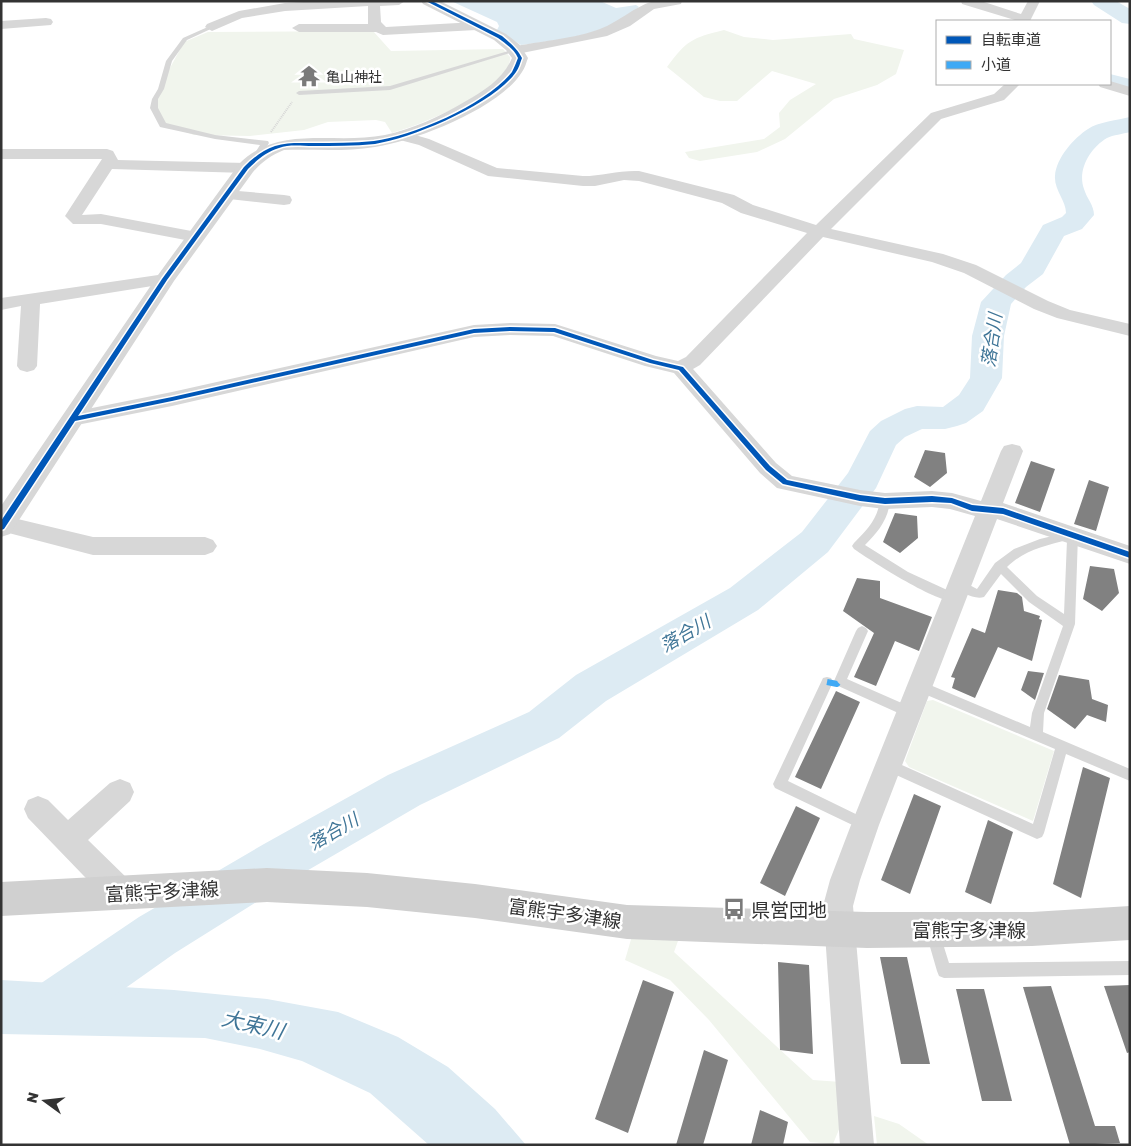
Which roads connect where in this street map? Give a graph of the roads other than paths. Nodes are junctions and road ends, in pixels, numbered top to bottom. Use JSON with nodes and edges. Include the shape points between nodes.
{"nodes":[{"id":1,"x":399,"y":1,"type":"edge"},
{"id":2,"x":428,"y":1,"type":"edge"},
{"id":3,"x":676,"y":1,"type":"edge"},
{"id":4,"x":966,"y":1,"type":"edge"},
{"id":5,"x":1034,"y":1,"type":"edge"},
{"id":6,"x":374,"y":3,"type":"junction"},
{"id":7,"x":646,"y":4,"type":"edge"},
{"id":8,"x":1024,"y":20,"type":"edge"},
{"id":9,"x":46,"y":22,"type":"dead end"},
{"id":10,"x":1,"y":24,"type":"edge"},
{"id":11,"x":476,"y":26,"type":"junction"},
{"id":12,"x":212,"y":27,"type":"joint"},
{"id":13,"x":299,"y":28,"type":"dead end"},
{"id":14,"x":379,"y":28,"type":"junction"},
{"id":15,"x":517,"y":50,"type":"junction"},
{"id":16,"x":1012,"y":85,"type":"edge"},
{"id":17,"x":1108,"y":85,"type":"edge"},
{"id":18,"x":299,"y":92,"type":"dead end"},
{"id":19,"x":1130,"y":92,"type":"edge"},
{"id":20,"x":401,"y":136,"type":"junction"},
{"id":21,"x":7,"y":153,"type":"edge"},
{"id":22,"x":252,"y":162,"type":"junction"},
{"id":23,"x":107,"y":164,"type":"junction"},
{"id":24,"x":2,"y":172,"type":"edge"},
{"id":25,"x":226,"y":195,"type":"junction"},
{"id":26,"x":284,"y":200,"type":"dead end"},
{"id":27,"x":819,"y":230,"type":"junction"},
{"id":28,"x":196,"y":237,"type":"junction"},
{"id":29,"x":165,"y":279,"type":"junction"},
{"id":30,"x":31,"y":300,"type":"junction"},
{"id":31,"x":1,"y":304,"type":"edge"},
{"id":32,"x":1130,"y":330,"type":"edge"},
{"id":33,"x":27,"y":366,"type":"dead end"},
{"id":34,"x":681,"y":368,"type":"junction"},
{"id":35,"x":72,"y":419,"type":"junction"},
{"id":36,"x":1012,"y":451,"type":"dead end"},
{"id":37,"x":885,"y":501,"type":"junction"},
{"id":38,"x":989,"y":508,"type":"junction"},
{"id":39,"x":3,"y":525,"type":"edge"},
{"id":40,"x":1073,"y":535,"type":"junction"},
{"id":41,"x":205,"y":546,"type":"dead end"},
{"id":42,"x":1130,"y":555,"type":"edge"},
{"id":43,"x":999,"y":566,"type":"junction"},
{"id":44,"x":957,"y":591,"type":"junction"},
{"id":45,"x":1069,"y":624,"type":"junction"},
{"id":46,"x":862,"y":632,"type":"dead end"},
{"id":47,"x":827,"y":682,"type":"dead end"},
{"id":48,"x":919,"y":686,"type":"junction"},
{"id":49,"x":909,"y":712,"type":"junction"},
{"id":50,"x":1036,"y":735,"type":"junction"},
{"id":51,"x":1062,"y":746,"type":"junction"},
{"id":52,"x":888,"y":765,"type":"junction"},
{"id":53,"x":1129,"y":770,"type":"edge"},
{"id":54,"x":120,"y":792,"type":"dead end"},
{"id":55,"x":38,"y":809,"type":"dead end"},
{"id":56,"x":865,"y":825,"type":"junction"},
{"id":57,"x":68,"y":840,"type":"junction"},
{"id":58,"x":121,"y":893,"type":"junction"},
{"id":59,"x":1,"y":899,"type":"edge"},
{"id":60,"x":1130,"y":923,"type":"edge"},
{"id":61,"x":840,"y":929,"type":"junction"},
{"id":62,"x":932,"y":929,"type":"junction"},
{"id":63,"x":1130,"y":968,"type":"edge"},
{"id":64,"x":857,"y":1145,"type":"edge"}],
"edges":[{"from":1,"to":6,"type":"street"},
{"from":2,"to":11,"type":"street"},
{"from":3,"to":7,"type":"street"},
{"from":4,"to":8,"type":"street"},
{"from":5,"to":8,"type":"street"},
{"from":6,"to":12,"type":"street","via":[[276,9],[239,15]]},
{"from":6,"to":14,"type":"street","via":[[374,23]]},
{"from":7,"to":15,"type":"street","via":[[624,23],[602,33]]},
{"from":9,"to":10,"type":"street"},
{"from":11,"to":14,"type":"street","via":[[382,32]]},
{"from":11,"to":15,"type":"street"},
{"from":12,"to":22,"type":"lane","via":[[182,42],[169,61],[154,108],[163,125],[215,137],[265,143]]},
{"from":13,"to":14,"type":"street"},
{"from":15,"to":18,"type":"lane","via":[[390,88]]},
{"from":15,"to":20,"type":"street","via":[[520,64],[507,81],[461,111]]},
{"from":16,"to":27,"type":"street","via":[[999,97],[936,116]]},
{"from":17,"to":19,"type":"street"},
{"from":20,"to":22,"type":"street","via":[[352,144],[283,145],[272,148]]},
{"from":20,"to":27,"type":"street","via":[[424,142],[494,173],[583,181],[640,176],[728,199],[747,209]]},
{"from":21,"to":23,"type":"street","via":[[100,153],[109,157]]},
{"from":21,"to":24,"type":"street"},
{"from":22,"to":23,"type":"street"},
{"from":22,"to":25,"type":"street"},
{"from":23,"to":28,"type":"street","via":[[73,216],[79,220],[101,219]]},
{"from":25,"to":26,"type":"street"},
{"from":25,"to":28,"type":"street"},
{"from":27,"to":32,"type":"street","via":[[937,258],[970,269],[1064,314]]},
{"from":27,"to":34,"type":"street","via":[[693,361]]},
{"from":28,"to":29,"type":"street"},
{"from":29,"to":30,"type":"street"},
{"from":29,"to":35,"type":"street"},
{"from":30,"to":31,"type":"street"},
{"from":30,"to":33,"type":"street"},
{"from":34,"to":35,"type":"street","via":[[652,362],[555,330],[474,331]]},
{"from":34,"to":37,"type":"street","via":[[768,468],[785,482]]},
{"from":35,"to":39,"type":"street"},
{"from":36,"to":38,"type":"street"},
{"from":37,"to":38,"type":"street","via":[[932,499],[972,508]]},
{"from":37,"to":44,"type":"lane","via":[[879,524],[858,546],[918,584]]},
{"from":38,"to":40,"type":"street"},
{"from":38,"to":44,"type":"street"},
{"from":39,"to":41,"type":"street","via":[[93,546]]},
{"from":40,"to":42,"type":"street"},
{"from":40,"to":43,"type":"lane","via":[[1040,542],[1014,553]]},
{"from":40,"to":45,"type":"lane"},
{"from":43,"to":44,"type":"lane","via":[[980,594]]},
{"from":43,"to":45,"type":"lane","via":[[1033,599]]},
{"from":44,"to":48,"type":"street"},
{"from":45,"to":50,"type":"lane","via":[[1038,713]]},
{"from":46,"to":49,"type":"lane","via":[[840,681]]},
{"from":47,"to":56,"type":"lane","via":[[780,784]]},
{"from":48,"to":49,"type":"street"},
{"from":48,"to":50,"type":"lane"},
{"from":49,"to":52,"type":"street"},
{"from":50,"to":51,"type":"lane"},
{"from":51,"to":52,"type":"lane","via":[[1037,833]]},
{"from":51,"to":53,"type":"lane"},
{"from":52,"to":56,"type":"street"},
{"from":54,"to":57,"type":"street"},
{"from":55,"to":57,"type":"street"},
{"from":56,"to":61,"type":"street","via":[[838,906]]},
{"from":57,"to":58,"type":"street"},
{"from":58,"to":59,"type":"main road","name":"富熊宇多津線"},
{"from":58,"to":61,"type":"main road","name":"富熊宇多津線","via":[[267,885],[367,890],[628,922]]},
{"from":60,"to":62,"type":"main road","name":"富熊宇多津線","via":[[1032,929]]},
{"from":61,"to":62,"type":"main road","name":"富熊宇多津線"},
{"from":61,"to":64,"type":"street"},
{"from":62,"to":63,"type":"lane","via":[[944,972]]}]}
